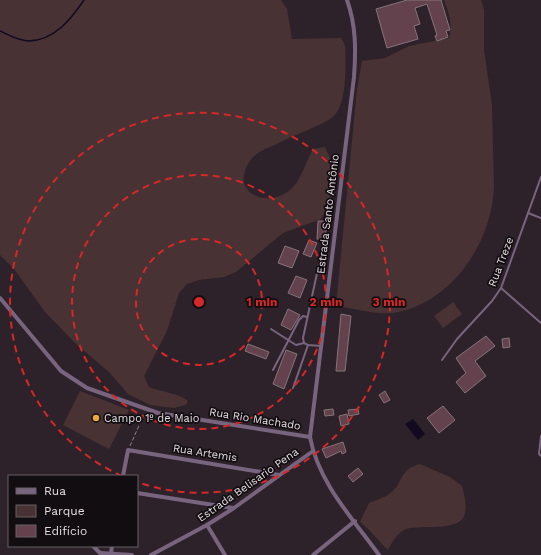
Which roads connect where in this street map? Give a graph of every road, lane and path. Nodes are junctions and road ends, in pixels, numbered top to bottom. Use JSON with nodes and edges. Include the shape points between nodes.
{"nodes":[{"id":1,"x":347,"y":0,"type":"edge"},
{"id":2,"x":541,"y":177,"type":"edge"},
{"id":3,"x":528,"y":213,"type":"junction"},
{"id":4,"x":541,"y":218,"type":"edge"},
{"id":5,"x":319,"y":264,"type":"dead end"},
{"id":6,"x":501,"y":288,"type":"junction"},
{"id":7,"x":0,"y":298,"type":"edge"},
{"id":8,"x":307,"y":318,"type":"junction"},
{"id":9,"x":541,"y":323,"type":"edge"},
{"id":10,"x":271,"y":330,"type":"dead end"},
{"id":11,"x":289,"y":342,"type":"junction"},
{"id":12,"x":304,"y":343,"type":"junction"},
{"id":13,"x":308,"y":345,"type":"junction"},
{"id":14,"x":321,"y":346,"type":"junction"},
{"id":15,"x":442,"y":360,"type":"dead end"},
{"id":16,"x":273,"y":370,"type":"dead end"},
{"id":17,"x":293,"y":388,"type":"dead end"},
{"id":18,"x":145,"y":410,"type":"junction"},
{"id":19,"x":541,"y":436,"type":"edge"},
{"id":20,"x":310,"y":437,"type":"junction"},
{"id":21,"x":540,"y":439,"type":"edge"},
{"id":22,"x":540,"y":447,"type":"edge"},
{"id":23,"x":128,"y":450,"type":"junction"},
{"id":24,"x":313,"y":451,"type":"junction"},
{"id":25,"x":541,"y":456,"type":"edge"},
{"id":26,"x":123,"y":475,"type":"edge"},
{"id":27,"x":279,"y":475,"type":"junction"},
{"id":28,"x":138,"y":493,"type":"edge"},
{"id":29,"x":234,"y":508,"type":"junction"},
{"id":30,"x":355,"y":521,"type":"junction"},
{"id":31,"x":207,"y":525,"type":"junction"},
{"id":32,"x":112,"y":547,"type":"edge"},
{"id":33,"x":111,"y":553,"type":"junction"},
{"id":34,"x":100,"y":554,"type":"edge"},
{"id":35,"x":132,"y":555,"type":"edge"},
{"id":36,"x":151,"y":555,"type":"edge"},
{"id":37,"x":225,"y":555,"type":"edge"},
{"id":38,"x":313,"y":555,"type":"edge"},
{"id":39,"x":379,"y":555,"type":"edge"}],
"edges":[{"from":1,"to":14,"type":"street","name":"Estrada Santo Antônio","via":[[355,33],[354,77]]},
{"from":2,"to":3,"type":"lane","name":"Rua Treze"},
{"from":3,"to":4,"type":"lane"},
{"from":3,"to":6,"type":"lane","name":"Rua Treze"},
{"from":5,"to":8,"type":"lane"},
{"from":6,"to":9,"type":"lane"},
{"from":6,"to":15,"type":"lane","name":"Rua Treze","via":[[457,338]]},
{"from":7,"to":18,"type":"street","name":"Rua Rio Machado","via":[[52,360],[71,378],[87,388]]},
{"from":8,"to":11,"type":"lane","via":[[301,317]]},
{"from":8,"to":12,"type":"lane"},
{"from":10,"to":11,"type":"lane"},
{"from":11,"to":12,"type":"lane","via":[[296,345]]},
{"from":11,"to":16,"type":"lane"},
{"from":12,"to":13,"type":"lane"},
{"from":13,"to":14,"type":"lane"},
{"from":13,"to":17,"type":"lane"},
{"from":14,"to":20,"type":"street","name":"Estrada Santo Antônio"},
{"from":18,"to":20,"type":"street","name":"Rua Rio Machado"},
{"from":18,"to":23,"type":"path"},
{"from":19,"to":21,"type":"lane"},
{"from":20,"to":24,"type":"street","name":"Estrada Santo Antônio"},
{"from":21,"to":22,"type":"lane"},
{"from":22,"to":25,"type":"lane"},
{"from":23,"to":26,"type":"street"},
{"from":23,"to":27,"type":"street","name":"Rua Artemis"},
{"from":24,"to":27,"type":"street","name":"Estrada Belisario Pena"},
{"from":24,"to":30,"type":"street","name":"Estrada Santo Antônio","via":[[324,479]]},
{"from":27,"to":29,"type":"street","name":"Estrada Belisario Pena"},
{"from":28,"to":29,"type":"street"},
{"from":29,"to":31,"type":"street","name":"Estrada Belisario Pena"},
{"from":30,"to":38,"type":"street"},
{"from":30,"to":39,"type":"street","name":"Estrada Santo Antônio"},
{"from":31,"to":36,"type":"street","name":"Estrada Belisario Pena"},
{"from":31,"to":37,"type":"street"},
{"from":32,"to":33,"type":"street"},
{"from":33,"to":34,"type":"street"},
{"from":33,"to":35,"type":"street"}]}
